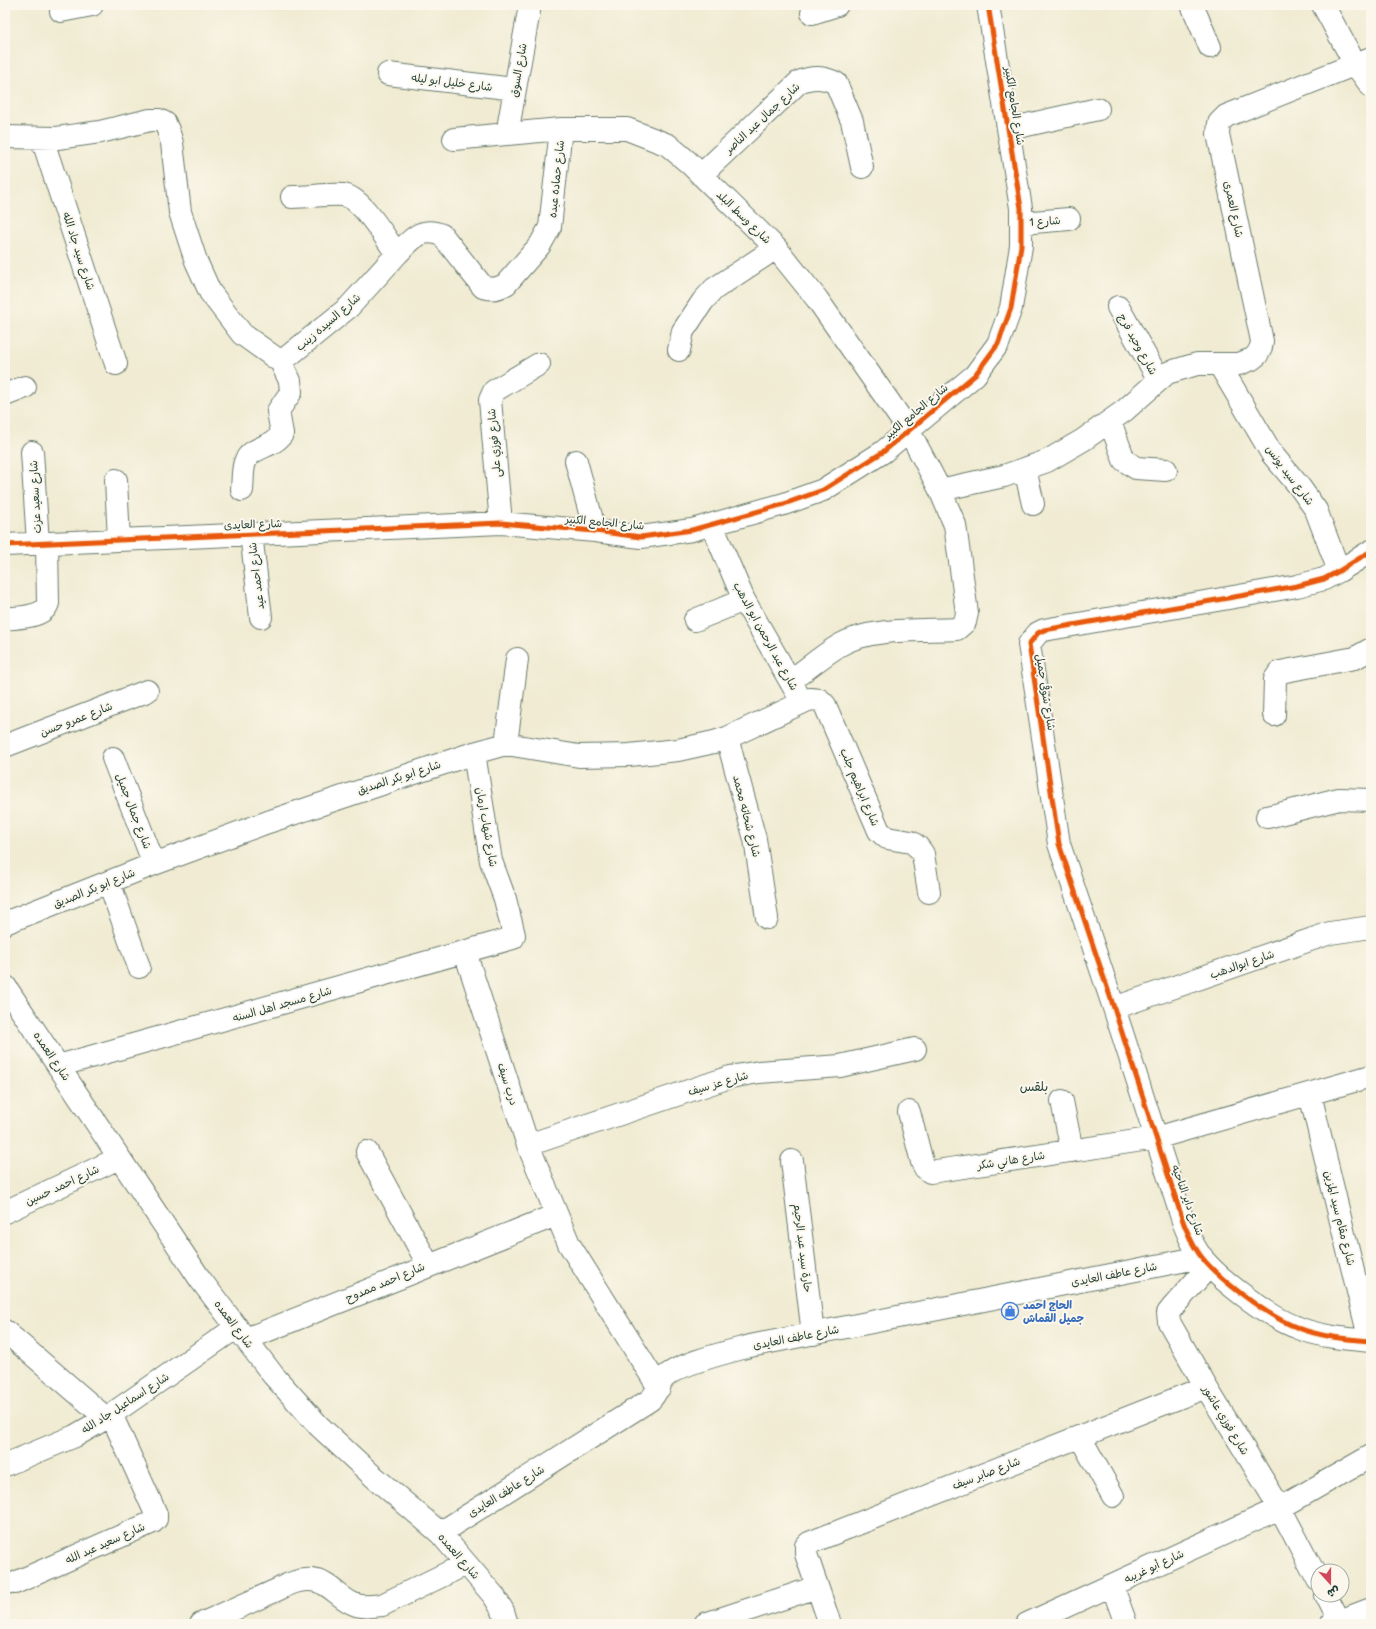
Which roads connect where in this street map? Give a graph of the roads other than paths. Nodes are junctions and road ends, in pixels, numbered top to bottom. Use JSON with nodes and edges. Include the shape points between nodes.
{"nodes":[{"id":1,"x":92,"y":5,"type":"edge"},
{"id":2,"x":530,"y":5,"type":"edge"},
{"id":3,"x":837,"y":5,"type":"edge"},
{"id":4,"x":988,"y":5,"type":"edge"},
{"id":5,"x":1192,"y":5,"type":"edge"},
{"id":6,"x":1323,"y":5,"type":"edge"},
{"id":7,"x":61,"y":11,"type":"dead end"},
{"id":8,"x":812,"y":13,"type":"dead end"},
{"id":9,"x":1210,"y":47,"type":"dead end"},
{"id":10,"x":1363,"y":61,"type":"edge"},
{"id":11,"x":388,"y":74,"type":"dead end"},
{"id":12,"x":1371,"y":86,"type":"edge"},
{"id":13,"x":515,"y":89,"type":"junction"},
{"id":14,"x":1098,"y":109,"type":"dead end"},
{"id":15,"x":561,"y":129,"type":"junction"},
{"id":16,"x":1009,"y":129,"type":"junction"},
{"id":17,"x":507,"y":134,"type":"junction"},
{"id":18,"x":5,"y":137,"type":"edge"},
{"id":19,"x":42,"y":138,"type":"junction"},
{"id":20,"x":454,"y":139,"type":"dead end"},
{"id":21,"x":862,"y":167,"type":"dead end"},
{"id":22,"x":701,"y":175,"type":"junction"},
{"id":23,"x":292,"y":197,"type":"dead end"},
{"id":24,"x":1069,"y":219,"type":"dead end"},
{"id":25,"x":1021,"y":222,"type":"junction"},
{"id":26,"x":776,"y":248,"type":"junction"},
{"id":27,"x":397,"y":254,"type":"junction"},
{"id":28,"x":1118,"y":307,"type":"dead end"},
{"id":29,"x":678,"y":350,"type":"dead end"},
{"id":30,"x":281,"y":362,"type":"junction"},
{"id":31,"x":116,"y":364,"type":"dead end"},
{"id":32,"x":539,"y":364,"type":"dead end"},
{"id":33,"x":1219,"y":364,"type":"junction"},
{"id":34,"x":1159,"y":380,"type":"junction"},
{"id":35,"x":25,"y":387,"type":"dead end"},
{"id":36,"x":5,"y":394,"type":"edge"},
{"id":37,"x":1110,"y":421,"type":"junction"},
{"id":38,"x":908,"y":429,"type":"junction"},
{"id":39,"x":32,"y":452,"type":"dead end"},
{"id":40,"x":576,"y":461,"type":"dead end"},
{"id":41,"x":1025,"y":469,"type":"junction"},
{"id":42,"x":1166,"y":470,"type":"dead end"},
{"id":43,"x":116,"y":480,"type":"dead end"},
{"id":44,"x":242,"y":490,"type":"dead end"},
{"id":45,"x":940,"y":490,"type":"junction"},
{"id":46,"x":1034,"y":504,"type":"dead end"},
{"id":47,"x":501,"y":523,"type":"junction"},
{"id":48,"x":712,"y":525,"type":"junction"},
{"id":49,"x":595,"y":531,"type":"junction"},
{"id":50,"x":251,"y":534,"type":"junction"},
{"id":51,"x":119,"y":540,"type":"junction"},
{"id":52,"x":42,"y":543,"type":"junction"},
{"id":53,"x":5,"y":545,"type":"edge"},
{"id":54,"x":1371,"y":551,"type":"edge"},
{"id":55,"x":1340,"y":572,"type":"junction"},
{"id":56,"x":744,"y":600,"type":"junction"},
{"id":57,"x":261,"y":617,"type":"dead end"},
{"id":58,"x":5,"y":619,"type":"edge"},
{"id":59,"x":695,"y":620,"type":"dead end"},
{"id":60,"x":1371,"y":649,"type":"edge"},
{"id":61,"x":517,"y":659,"type":"dead end"},
{"id":62,"x":790,"y":681,"type":"junction"},
{"id":63,"x":147,"y":691,"type":"dead end"},
{"id":64,"x":803,"y":703,"type":"junction"},
{"id":65,"x":1274,"y":715,"type":"dead end"},
{"id":66,"x":727,"y":738,"type":"junction"},
{"id":67,"x":506,"y":744,"type":"junction"},
{"id":68,"x":5,"y":746,"type":"edge"},
{"id":69,"x":474,"y":753,"type":"junction"},
{"id":70,"x":113,"y":758,"type":"dead end"},
{"id":71,"x":1371,"y":800,"type":"edge"},
{"id":72,"x":1267,"y":817,"type":"dead end"},
{"id":73,"x":154,"y":864,"type":"junction"},
{"id":74,"x":110,"y":882,"type":"junction"},
{"id":75,"x":929,"y":892,"type":"dead end"},
{"id":76,"x":768,"y":918,"type":"dead end"},
{"id":77,"x":5,"y":923,"type":"edge"},
{"id":78,"x":1371,"y":927,"type":"edge"},
{"id":79,"x":506,"y":941,"type":"joint"},
{"id":80,"x":465,"y":952,"type":"junction"},
{"id":81,"x":139,"y":967,"type":"dead end"},
{"id":82,"x":5,"y":986,"type":"edge"},
{"id":83,"x":1114,"y":1008,"type":"junction"},
{"id":84,"x":915,"y":1049,"type":"dead end"},
{"id":85,"x":58,"y":1066,"type":"junction"},
{"id":86,"x":1371,"y":1076,"type":"edge"},
{"id":87,"x":1310,"y":1094,"type":"junction"},
{"id":88,"x":1062,"y":1101,"type":"dead end"},
{"id":89,"x":909,"y":1112,"type":"dead end"},
{"id":90,"x":1156,"y":1138,"type":"junction"},
{"id":91,"x":528,"y":1145,"type":"junction"},
{"id":92,"x":1072,"y":1151,"type":"junction"},
{"id":93,"x":367,"y":1152,"type":"dead end"},
{"id":94,"x":119,"y":1158,"type":"junction"},
{"id":95,"x":792,"y":1162,"type":"dead end"},
{"id":96,"x":5,"y":1212,"type":"edge"},
{"id":97,"x":556,"y":1215,"type":"junction"},
{"id":98,"x":1205,"y":1261,"type":"junction"},
{"id":99,"x":429,"y":1266,"type":"junction"},
{"id":100,"x":5,"y":1331,"type":"edge"},
{"id":101,"x":241,"y":1333,"type":"junction"},
{"id":102,"x":813,"y":1334,"type":"junction"},
{"id":103,"x":1371,"y":1341,"type":"edge"},
{"id":104,"x":1206,"y":1387,"type":"junction"},
{"id":105,"x":659,"y":1388,"type":"junction"},
{"id":106,"x":108,"y":1416,"type":"junction"},
{"id":107,"x":1080,"y":1437,"type":"junction"},
{"id":108,"x":1371,"y":1456,"type":"edge"},
{"id":109,"x":5,"y":1465,"type":"edge"},
{"id":110,"x":1112,"y":1496,"type":"dead end"},
{"id":111,"x":1280,"y":1508,"type":"junction"},
{"id":112,"x":440,"y":1533,"type":"junction"},
{"id":113,"x":466,"y":1564,"type":"junction"},
{"id":114,"x":1310,"y":1565,"type":"edge"},
{"id":115,"x":15,"y":1583,"type":"dead end"},
{"id":116,"x":1112,"y":1585,"type":"junction"},
{"id":117,"x":817,"y":1587,"type":"junction"},
{"id":118,"x":1329,"y":1603,"type":"edge"},
{"id":119,"x":1371,"y":1609,"type":"edge"},
{"id":120,"x":1338,"y":1623,"type":"edge"},
{"id":121,"x":201,"y":1624,"type":"edge"},
{"id":122,"x":507,"y":1624,"type":"edge"},
{"id":123,"x":705,"y":1624,"type":"edge"},
{"id":124,"x":830,"y":1624,"type":"edge"},
{"id":125,"x":1027,"y":1624,"type":"edge"},
{"id":126,"x":1126,"y":1624,"type":"edge"}],
"edges":[{"from":1,"to":7,"type":"street"},
{"from":2,"to":13,"type":"street","name":"شارع السوق"},
{"from":3,"to":8,"type":"street"},
{"from":4,"to":16,"type":"street","name":"شارع الجامع الكبير"},
{"from":5,"to":9,"type":"street"},
{"from":6,"to":10,"type":"street"},
{"from":10,"to":12,"type":"street"},
{"from":10,"to":33,"type":"street","name":"شارع العمرى","via":[[1226,116],[1219,123],[1218,134],[1262,341],[1261,348],[1252,359],[1238,364]]},
{"from":11,"to":13,"type":"street","name":"شارع خليل ابو ليله"},
{"from":13,"to":17,"type":"street","name":"شارع السوق"},
{"from":14,"to":16,"type":"street"},
{"from":15,"to":17,"type":"street","name":"شارع وسط البلد"},
{"from":15,"to":22,"type":"street","name":"شارع وسط البلد","via":[[627,129],[668,145]]},
{"from":15,"to":27,"type":"street","name":"شارع حماده عبده","via":[[550,227],[540,245],[506,284],[500,288],[483,287],[442,235],[433,231],[424,232],[411,240]]},
{"from":16,"to":25,"type":"street","name":"شارع الجامع الكبير"},
{"from":17,"to":20,"type":"street","name":"شارع وسط البلد"},
{"from":18,"to":19,"type":"street"},
{"from":19,"to":30,"type":"street","via":[[100,132],[150,120],[159,120],[164,124],[172,143],[180,212],[196,261],[210,292],[242,334]]},
{"from":19,"to":31,"type":"street","name":"شارع سيد جاد الله"},
{"from":21,"to":22,"type":"street","name":"شارع جمال عبد الناصر","via":[[852,121],[836,83],[808,78],[799,82]]},
{"from":22,"to":26,"type":"street","name":"شارع وسط البلد"},
{"from":23,"to":27,"type":"street","via":[[351,197],[363,208]]},
{"from":24,"to":25,"type":"street","name":"شارع 1"},
{"from":25,"to":38,"type":"street","name":"شارع الجامع الكبير","via":[[1021,246],[1011,308],[998,344],[975,375]]},
{"from":26,"to":29,"type":"street","via":[[714,289],[683,331]]},
{"from":26,"to":38,"type":"street","name":"شارع وسط البلد","via":[[817,299]]},
{"from":27,"to":30,"type":"street","name":"شارع السيده زينب","via":[[349,307]]},
{"from":28,"to":34,"type":"street","name":"شارع وحيد فرج"},
{"from":30,"to":44,"type":"street","via":[[292,387],[278,411],[282,434],[278,440],[248,456],[244,465]]},
{"from":32,"to":47,"type":"street","name":"شارع فوزي على","via":[[494,391],[490,400]]},
{"from":33,"to":34,"type":"street","name":"شارع العمرى","via":[[1197,364],[1178,368]]},
{"from":33,"to":55,"type":"street","name":"شارع سيد يونس","via":[[1272,454],[1316,510]]},
{"from":34,"to":37,"type":"street","name":"شارع العمرى"},
{"from":35,"to":36,"type":"street"},
{"from":37,"to":41,"type":"street","name":"شارع العمرى","via":[[1047,461]]},
{"from":37,"to":42,"type":"street","via":[[1124,460],[1136,468]]},
{"from":38,"to":45,"type":"street","name":"شارع وسط البلد"},
{"from":38,"to":48,"type":"street","name":"شارع الجامع الكبير","via":[[882,452],[823,490]]},
{"from":39,"to":52,"type":"street","name":"شارع سعيد عزت"},
{"from":40,"to":49,"type":"street"},
{"from":41,"to":45,"type":"street","name":"شارع العمرى"},
{"from":41,"to":46,"type":"street"},
{"from":43,"to":51,"type":"street"},
{"from":45,"to":62,"type":"street","name":"شارع وسط البلد","via":[[955,525],[967,613],[966,622],[957,629],[866,635],[841,644]]},
{"from":47,"to":49,"type":"street","name":"شارع الجامع الكبير"},
{"from":47,"to":50,"type":"street","name":"شارع العايدى"},
{"from":48,"to":49,"type":"street","name":"شارع الجامع الكبير","via":[[641,537]]},
{"from":48,"to":56,"type":"street","name":"شارع عبد الرحمن ابو الدهب"},
{"from":50,"to":51,"type":"street","name":"شارع العايدى"},
{"from":50,"to":57,"type":"street","name":"شارع احمد عيد"},
{"from":51,"to":52,"type":"street","name":"شارع العايدى"},
{"from":52,"to":53,"type":"street","name":"شارع العايدى"},
{"from":52,"to":58,"type":"street","name":"شارع سعيد عزت","via":[[47,608],[38,614]]},
{"from":54,"to":55,"type":"street"},
{"from":55,"to":83,"type":"street","name":"شارع شوقى جميل","via":[[1297,586],[1044,630],[1029,644],[1059,844]]},
{"from":56,"to":59,"type":"street"},
{"from":56,"to":62,"type":"street","name":"شارع عبد الرحمن ابو الدهب"},
{"from":60,"to":65,"type":"street","via":[[1355,658],[1280,672],[1275,679]]},
{"from":61,"to":67,"type":"street"},
{"from":62,"to":64,"type":"street","name":"شارع عبد الرحمن ابو الدهب"},
{"from":63,"to":68,"type":"street","name":"شارع عمرو حسن"},
{"from":64,"to":66,"type":"street","name":"شارع ابو بكر الصديق"},
{"from":64,"to":75,"type":"street","name":"شارع ابراهيم جلب","via":[[816,698],[825,705],[879,831],[887,838],[911,842],[918,847],[923,854]]},
{"from":66,"to":67,"type":"street","name":"شارع ابو بكر الصديق","via":[[678,750],[593,756],[578,756]]},
{"from":66,"to":76,"type":"street","name":"شارع شحاته محمد","via":[[755,839]]},
{"from":67,"to":69,"type":"street","name":"شارع ابو بكر الصديق"},
{"from":69,"to":73,"type":"street","name":"شارع ابو بكر الصديق","via":[[346,795]]},
{"from":69,"to":79,"type":"street","name":"شارع شهاب ارمان","via":[[491,861],[505,899],[514,935]]},
{"from":70,"to":73,"type":"street","name":"شارع جمال جميل"},
{"from":71,"to":72,"type":"street","via":[[1339,799]]},
{"from":73,"to":74,"type":"street","name":"شارع ابو بكر الصديق"},
{"from":74,"to":77,"type":"street","name":"شارع ابو بكر الصديق"},
{"from":74,"to":81,"type":"street"},
{"from":78,"to":83,"type":"street","name":"شارع ابوالدهب","via":[[1330,933]]},
{"from":79,"to":80,"type":"street","name":"شارع مسجد اهل السنه"},
{"from":80,"to":85,"type":"street","name":"شارع مسجد اهل السنه"},
{"from":80,"to":91,"type":"street","name":"درب سيف"},
{"from":82,"to":85,"type":"street","name":"شارع العمده"},
{"from":83,"to":90,"type":"street","name":"شارع داير الناحيه"},
{"from":84,"to":91,"type":"street","name":"شارع عز سيف","via":[[840,1066],[759,1072],[730,1077]]},
{"from":85,"to":94,"type":"street","name":"شارع العمده"},
{"from":86,"to":87,"type":"street"},
{"from":87,"to":90,"type":"street"},
{"from":87,"to":103,"type":"street","name":"شارع مقام سيد المزين"},
{"from":88,"to":92,"type":"street"},
{"from":89,"to":92,"type":"street","name":"شارع هاني شكر","via":[[922,1162],[930,1172]]},
{"from":90,"to":92,"type":"street","name":"شارع هاني شكر"},
{"from":90,"to":98,"type":"street","name":"شارع داير الناحيه","via":[[1184,1224],[1196,1250]]},
{"from":91,"to":97,"type":"street","name":"درب سيف"},
{"from":93,"to":99,"type":"street","name":"شارع احمد ممدوح"},
{"from":94,"to":96,"type":"street","name":"شارع احمد حسين"},
{"from":94,"to":101,"type":"street","name":"شارع العمده","via":[[200,1279]]},
{"from":95,"to":102,"type":"street","name":"حارة سيد عبد الرحيم"},
{"from":97,"to":99,"type":"street"},
{"from":97,"to":105,"type":"street","name":"درب سيف","via":[[569,1244]]},
{"from":98,"to":102,"type":"street","name":"شارع عاطف العايدى"},
{"from":98,"to":103,"type":"street","name":"شارع داير الناحيه","via":[[1242,1295],[1275,1317],[1296,1327],[1330,1337]]},
{"from":98,"to":104,"type":"street","name":"شارع فوزي عاشور","via":[[1168,1313],[1168,1318]]},
{"from":99,"to":101,"type":"street","name":"شارع احمد ممدوح"},
{"from":100,"to":106,"type":"street"},
{"from":101,"to":106,"type":"street","name":"شارع اسماعيل جاد الله"},
{"from":101,"to":112,"type":"street","name":"شارع العمده","via":[[273,1375],[319,1426]]},
{"from":102,"to":105,"type":"street","name":"شارع عاطف العايدى","via":[[708,1357],[670,1373],[663,1379]]},
{"from":104,"to":107,"type":"street","name":"شارع صابر سيف"},
{"from":104,"to":111,"type":"street","name":"شارع فوزي عاشور"},
{"from":105,"to":112,"type":"street","name":"شارع عاطف العايدى","via":[[650,1400]]},
{"from":106,"to":109,"type":"street","name":"شارع اسماعيل جاد الله","via":[[75,1436]]},
{"from":106,"to":115,"type":"street","name":"شارع سعيد عبد الله","via":[[156,1514],[156,1519]]},
{"from":107,"to":110,"type":"street"},
{"from":107,"to":117,"type":"street","name":"شارع صابر سيف","via":[[809,1543],[806,1546],[806,1554]]},
{"from":108,"to":111,"type":"street","name":"شارع أبو غريبه"},
{"from":111,"to":114,"type":"street","name":"شارع فوزي عاشور"},
{"from":111,"to":116,"type":"street","name":"شارع أبو غريبه"},
{"from":112,"to":113,"type":"street","name":"شارع العمده"},
{"from":113,"to":121,"type":"street","via":[[382,1605],[368,1607],[354,1604],[325,1584],[314,1580],[302,1580],[290,1583]]},
{"from":113,"to":122,"type":"street","name":"شارع العمده","via":[[494,1596]]},
{"from":116,"to":125,"type":"street","name":"شارع أبو غريبه"},
{"from":116,"to":126,"type":"street"},
{"from":117,"to":123,"type":"street"},
{"from":117,"to":124,"type":"street","name":"شارع صابر سيف"},
{"from":118,"to":120,"type":"street"},
{"from":119,"to":120,"type":"street"}]}
